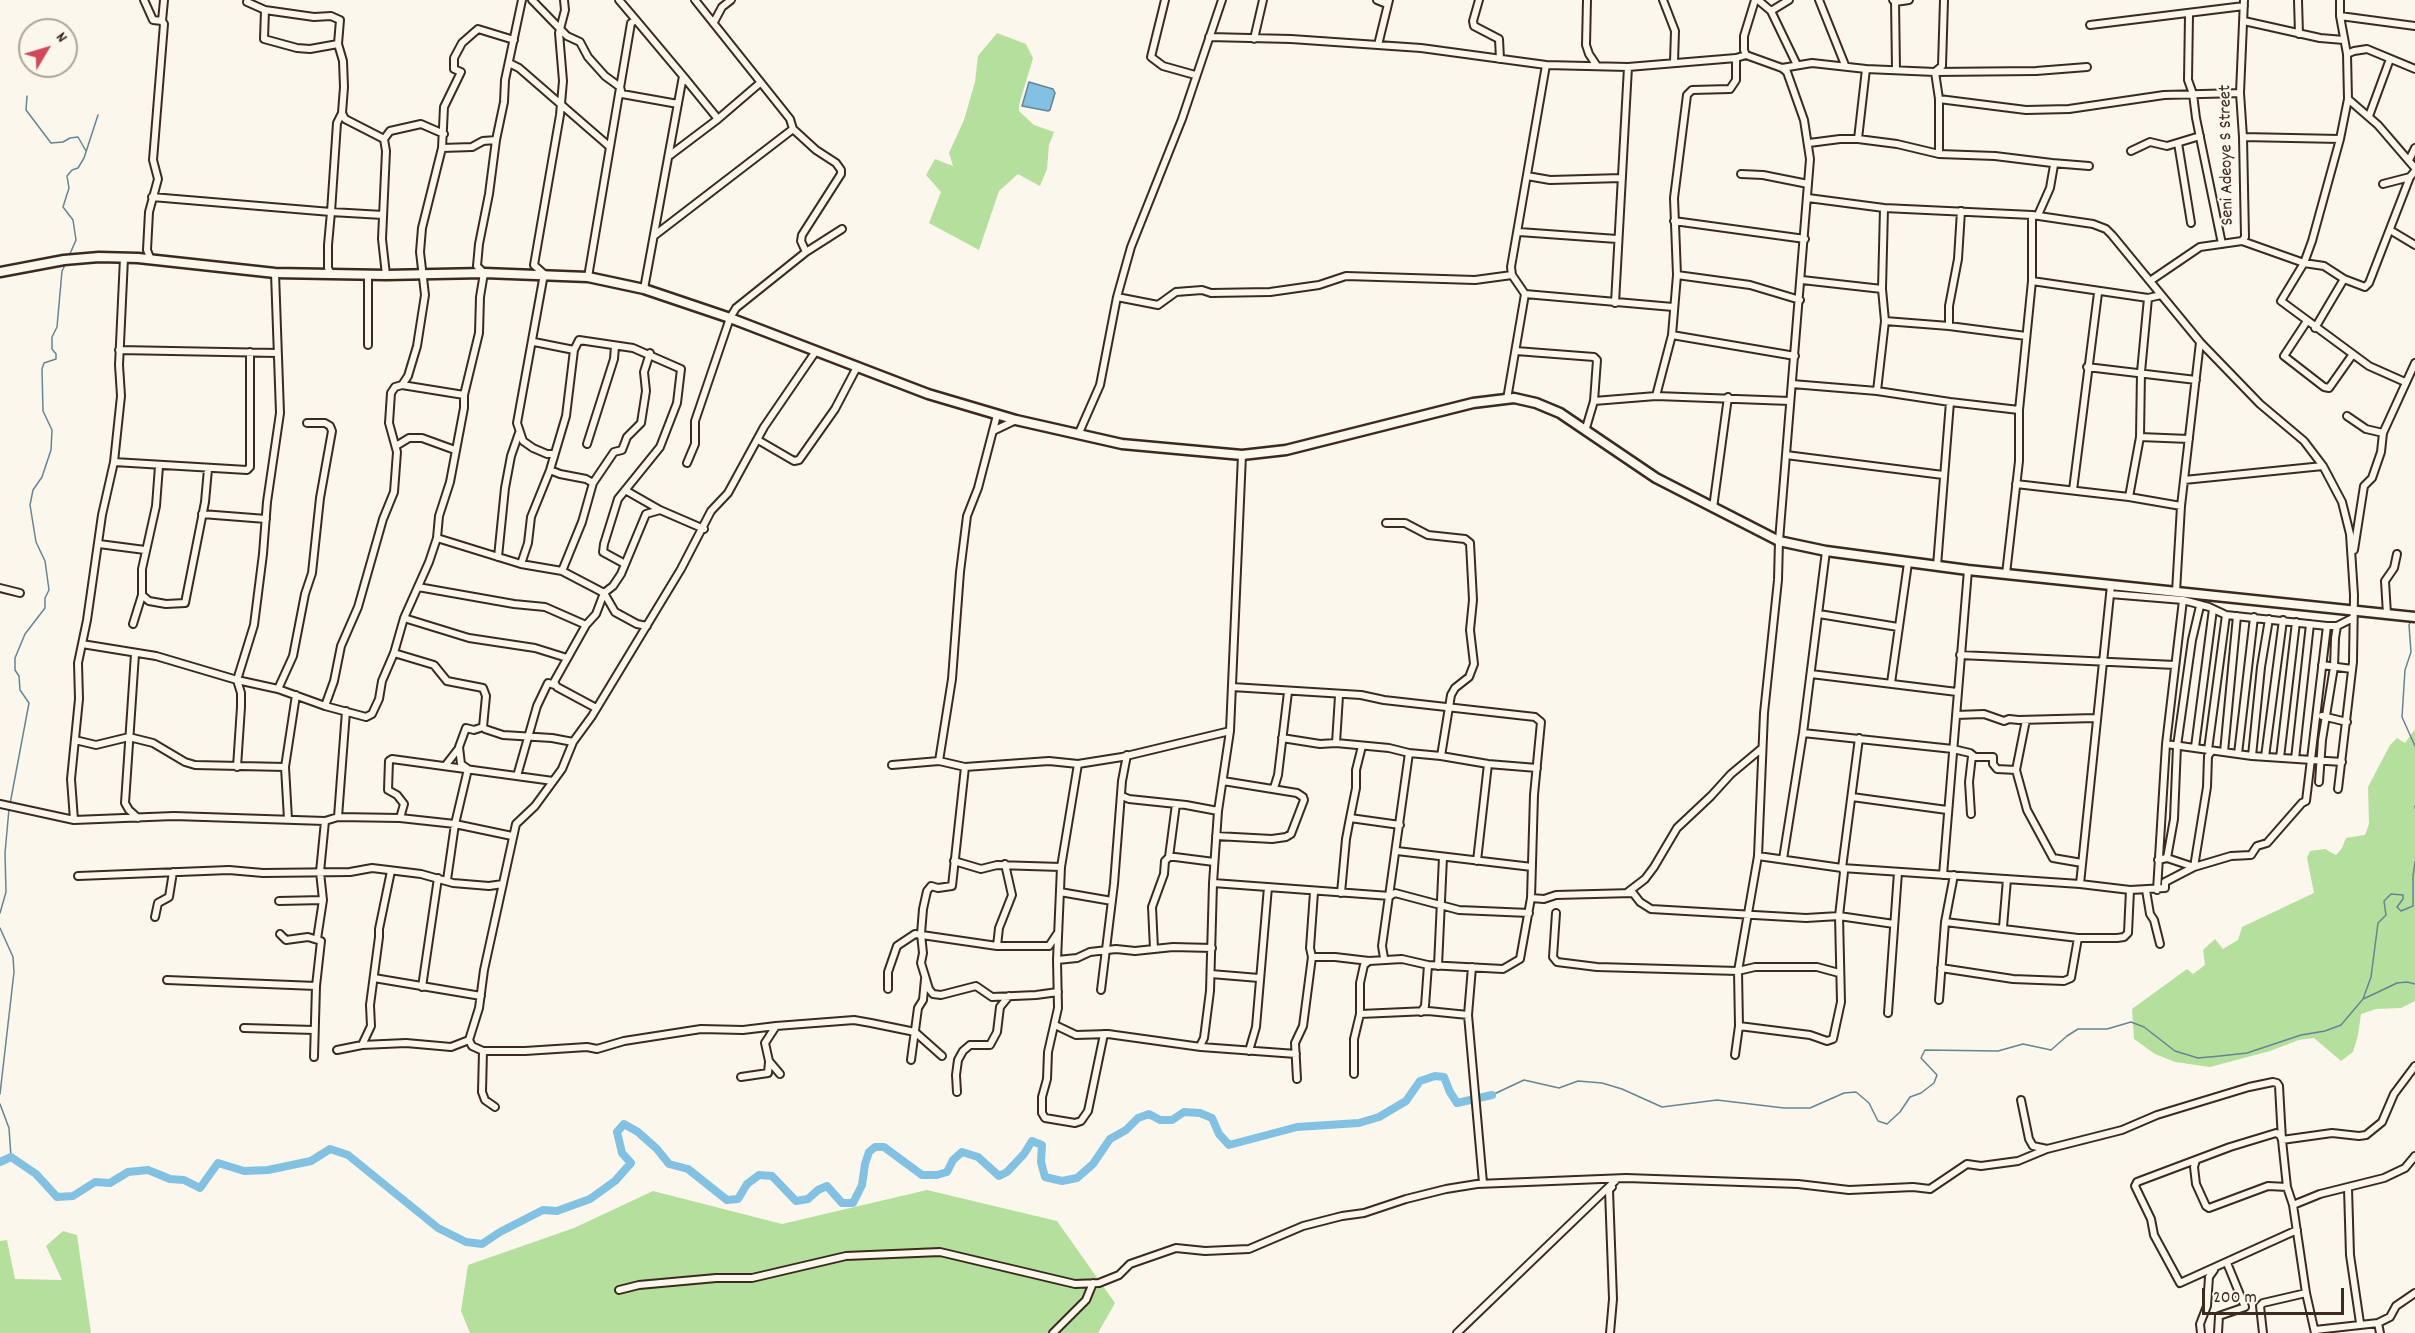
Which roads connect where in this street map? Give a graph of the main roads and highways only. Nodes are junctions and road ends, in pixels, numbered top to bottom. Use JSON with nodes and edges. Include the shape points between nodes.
{"nodes":[{"id":1,"x":0,"y":272,"type":"edge"},
{"id":2,"x":2415,"y":617,"type":"edge"}],
"edges":[{"from":1,"to":2,"type":"main road","via":[[74,259],[138,258],[275,273],[588,277],[644,289],[928,394],[1016,420],[1122,444],[1242,455],[1286,450],[1473,403],[1527,401],[1548,407],[1586,428],[1636,466],[1779,541],[1826,551],[2110,590],[2176,592],[2353,614]]}]}
